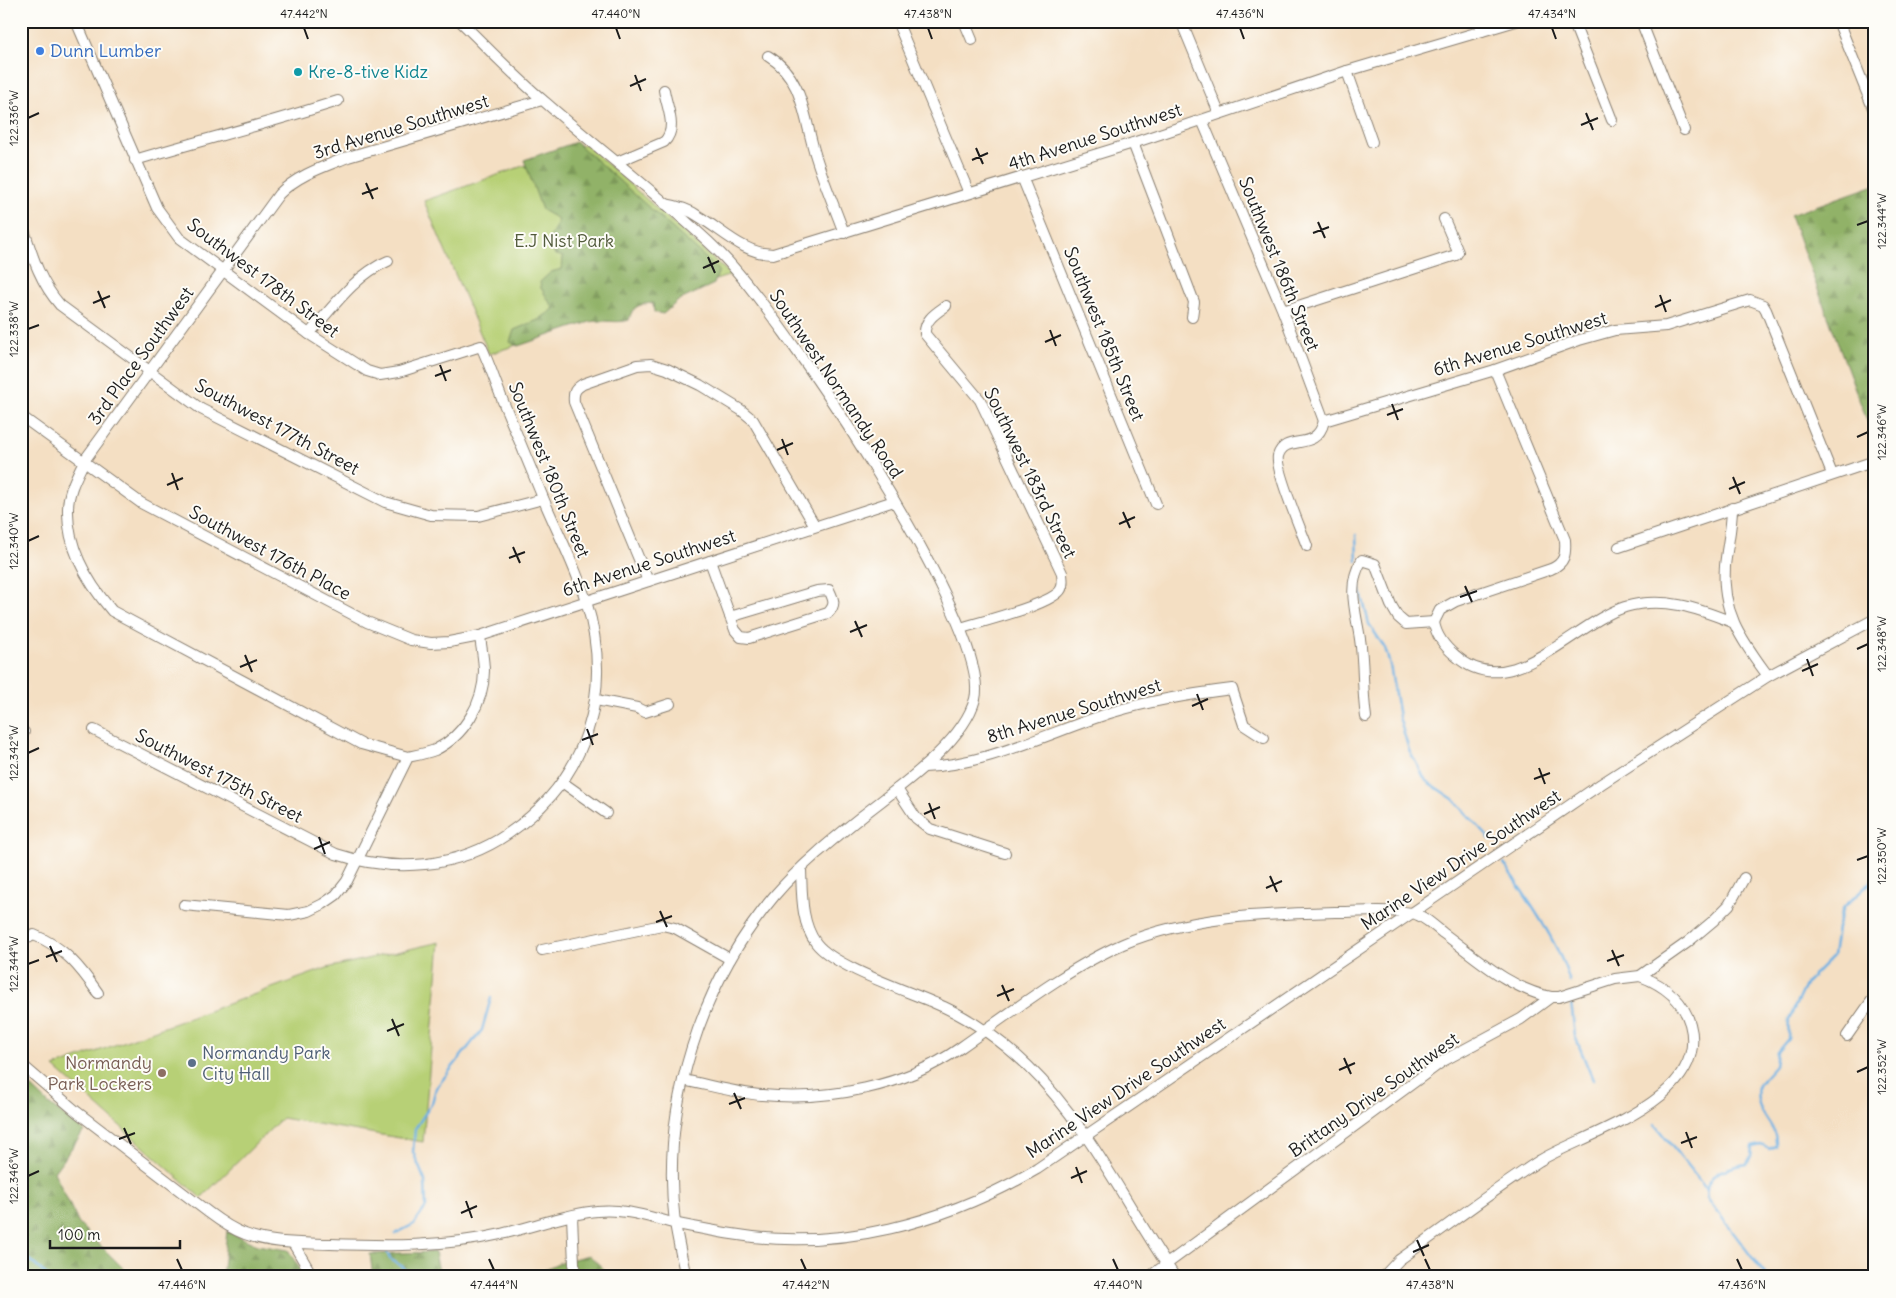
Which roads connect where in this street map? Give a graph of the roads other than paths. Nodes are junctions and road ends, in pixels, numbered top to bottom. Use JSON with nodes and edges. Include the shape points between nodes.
{"nodes":[{"id":1,"x":76,"y":21,"type":"edge"},
{"id":2,"x":460,"y":21,"type":"edge"},
{"id":3,"x":898,"y":21,"type":"edge"},
{"id":4,"x":964,"y":21,"type":"edge"},
{"id":5,"x":1181,"y":21,"type":"edge"},
{"id":6,"x":1516,"y":21,"type":"edge"},
{"id":7,"x":1572,"y":21,"type":"edge"},
{"id":8,"x":1641,"y":21,"type":"edge"},
{"id":9,"x":1838,"y":21,"type":"edge"},
{"id":10,"x":1480,"y":26,"type":"edge"},
{"id":11,"x":972,"y":40,"type":"dead end"},
{"id":12,"x":768,"y":56,"type":"dead end"},
{"id":13,"x":1347,"y":71,"type":"junction"},
{"id":14,"x":664,"y":90,"type":"dead end"},
{"id":15,"x":542,"y":100,"type":"junction"},
{"id":16,"x":338,"y":102,"type":"dead end"},
{"id":17,"x":1218,"y":113,"type":"junction"},
{"id":18,"x":1875,"y":113,"type":"edge"},
{"id":19,"x":1202,"y":120,"type":"junction"},
{"id":20,"x":1612,"y":120,"type":"dead end"},
{"id":21,"x":1684,"y":130,"type":"dead end"},
{"id":22,"x":1372,"y":142,"type":"dead end"},
{"id":23,"x":1133,"y":143,"type":"junction"},
{"id":24,"x":135,"y":160,"type":"junction"},
{"id":25,"x":617,"y":162,"type":"junction"},
{"id":26,"x":1022,"y":177,"type":"junction"},
{"id":27,"x":968,"y":193,"type":"junction"},
{"id":28,"x":664,"y":204,"type":"junction"},
{"id":29,"x":1444,"y":219,"type":"dead end"},
{"id":30,"x":21,"y":221,"type":"edge"},
{"id":31,"x":844,"y":233,"type":"junction"},
{"id":32,"x":388,"y":261,"type":"dead end"},
{"id":33,"x":224,"y":270,"type":"junction"},
{"id":34,"x":946,"y":306,"type":"dead end"},
{"id":35,"x":1282,"y":312,"type":"junction"},
{"id":36,"x":1192,"y":317,"type":"dead end"},
{"id":37,"x":309,"y":334,"type":"junction"},
{"id":38,"x":483,"y":352,"type":"joint"},
{"id":39,"x":1495,"y":370,"type":"junction"},
{"id":40,"x":149,"y":372,"type":"junction"},
{"id":41,"x":21,"y":416,"type":"edge"},
{"id":42,"x":1324,"y":422,"type":"junction"},
{"id":43,"x":84,"y":461,"type":"junction"},
{"id":44,"x":1875,"y":461,"type":"edge"},
{"id":45,"x":1832,"y":474,"type":"junction"},
{"id":46,"x":543,"y":499,"type":"junction"},
{"id":47,"x":894,"y":501,"type":"junction"},
{"id":48,"x":1156,"y":504,"type":"dead end"},
{"id":49,"x":1732,"y":508,"type":"junction"},
{"id":50,"x":815,"y":526,"type":"junction"},
{"id":51,"x":1307,"y":546,"type":"dead end"},
{"id":52,"x":1619,"y":547,"type":"dead end"},
{"id":53,"x":710,"y":561,"type":"junction"},
{"id":54,"x":648,"y":581,"type":"junction"},
{"id":55,"x":586,"y":601,"type":"junction"},
{"id":56,"x":730,"y":617,"type":"junction"},
{"id":57,"x":1875,"y":619,"type":"edge"},
{"id":58,"x":1434,"y":622,"type":"junction"},
{"id":59,"x":1732,"y":622,"type":"junction"},
{"id":60,"x":962,"y":628,"type":"junction"},
{"id":61,"x":480,"y":636,"type":"junction"},
{"id":62,"x":411,"y":640,"type":"joint"},
{"id":63,"x":1768,"y":676,"type":"junction"},
{"id":64,"x":596,"y":700,"type":"junction"},
{"id":65,"x":670,"y":704,"type":"dead end"},
{"id":66,"x":1366,"y":717,"type":"dead end"},
{"id":67,"x":94,"y":730,"type":"dead end"},
{"id":68,"x":1264,"y":738,"type":"dead end"},
{"id":69,"x":408,"y":757,"type":"junction"},
{"id":70,"x":924,"y":767,"type":"junction"},
{"id":71,"x":562,"y":782,"type":"junction"},
{"id":72,"x":897,"y":788,"type":"junction"},
{"id":73,"x":606,"y":813,"type":"dead end"},
{"id":74,"x":1006,"y":853,"type":"dead end"},
{"id":75,"x":358,"y":861,"type":"junction"},
{"id":76,"x":801,"y":870,"type":"junction"},
{"id":77,"x":1744,"y":878,"type":"dead end"},
{"id":78,"x":184,"y":905,"type":"dead end"},
{"id":79,"x":1414,"y":913,"type":"junction"},
{"id":80,"x":21,"y":941,"type":"edge"},
{"id":81,"x":542,"y":950,"type":"dead end"},
{"id":82,"x":730,"y":960,"type":"junction"},
{"id":83,"x":1640,"y":976,"type":"junction"},
{"id":84,"x":98,"y":994,"type":"dead end"},
{"id":85,"x":1875,"y":996,"type":"edge"},
{"id":86,"x":1551,"y":997,"type":"junction"},
{"id":87,"x":984,"y":1030,"type":"junction"},
{"id":88,"x":1847,"y":1036,"type":"dead end"},
{"id":89,"x":21,"y":1064,"type":"edge"},
{"id":90,"x":25,"y":1074,"type":"edge"},
{"id":91,"x":683,"y":1080,"type":"junction"},
{"id":92,"x":1086,"y":1136,"type":"junction"},
{"id":93,"x":572,"y":1216,"type":"junction"},
{"id":94,"x":675,"y":1223,"type":"junction"},
{"id":95,"x":293,"y":1243,"type":"junction"},
{"id":96,"x":1167,"y":1265,"type":"junction"},
{"id":97,"x":313,"y":1277,"type":"edge"},
{"id":98,"x":578,"y":1277,"type":"edge"},
{"id":99,"x":686,"y":1277,"type":"edge"},
{"id":100,"x":1149,"y":1277,"type":"edge"},
{"id":101,"x":1175,"y":1277,"type":"edge"},
{"id":102,"x":1383,"y":1277,"type":"edge"}],
"edges":[{"from":1,"to":24,"type":"street","name":"Southwest 178th Street"},
{"from":2,"to":15,"type":"street","name":"Southwest Normandy Road"},
{"from":3,"to":27,"type":"street"},
{"from":4,"to":11,"type":"street"},
{"from":5,"to":17,"type":"street"},
{"from":6,"to":10,"type":"street","name":"4th Avenue Southwest"},
{"from":7,"to":20,"type":"street"},
{"from":8,"to":21,"type":"street"},
{"from":9,"to":18,"type":"street"},
{"from":10,"to":13,"type":"street","name":"4th Avenue Southwest"},
{"from":12,"to":31,"type":"street","via":[[790,74],[804,105],[816,157]]},
{"from":13,"to":17,"type":"street","name":"4th Avenue Southwest"},
{"from":13,"to":22,"type":"street"},
{"from":14,"to":25,"type":"street","via":[[672,130],[670,137]]},
{"from":15,"to":25,"type":"street","name":"Southwest Normandy Road"},
{"from":15,"to":33,"type":"street","name":"3rd Avenue Southwest","via":[[348,157],[303,176],[279,194]]},
{"from":16,"to":24,"type":"street"},
{"from":17,"to":19,"type":"street","name":"4th Avenue Southwest"},
{"from":19,"to":23,"type":"street","name":"4th Avenue Southwest"},
{"from":19,"to":35,"type":"street","name":"Southwest 186th Street"},
{"from":23,"to":26,"type":"street","name":"4th Avenue Southwest"},
{"from":23,"to":36,"type":"street","via":[[1194,302]]},
{"from":24,"to":33,"type":"street","name":"Southwest 178th Street","via":[[167,225],[179,238]]},
{"from":25,"to":28,"type":"street","name":"Southwest Normandy Road"},
{"from":26,"to":27,"type":"street","name":"4th Avenue Southwest"},
{"from":26,"to":48,"type":"street","name":"Southwest 185th Street"},
{"from":27,"to":31,"type":"street","name":"4th Avenue Southwest"},
{"from":28,"to":31,"type":"street","name":"4th Avenue Southwest","via":[[697,215],[752,251],[762,254],[785,252]]},
{"from":28,"to":47,"type":"street","name":"Southwest Normandy Road","via":[[719,252],[764,303]]},
{"from":29,"to":35,"type":"street","via":[[1458,252],[1456,254]]},
{"from":30,"to":40,"type":"street","name":"Southwest 177th Street","via":[[36,267],[50,294]]},
{"from":32,"to":37,"type":"street","via":[[360,277]]},
{"from":33,"to":37,"type":"street","name":"Southwest 178th Street"},
{"from":33,"to":40,"type":"street","name":"3rd Place Southwest"},
{"from":34,"to":60,"type":"street","name":"Southwest 183rd Street","via":[[929,319],[925,334],[980,400],[1062,573],[1061,589],[1047,601]]},
{"from":35,"to":42,"type":"street","name":"Southwest 186th Street"},
{"from":37,"to":38,"type":"street","name":"Southwest 178th Street","via":[[358,367],[380,375],[480,346]]},
{"from":38,"to":46,"type":"street","name":"Southwest 180th Street"},
{"from":39,"to":42,"type":"street","name":"6th Avenue Southwest"},
{"from":39,"to":45,"type":"street","name":"6th Avenue Southwest","via":[[1615,330],[1666,326],[1744,301],[1757,302],[1766,310]]},
{"from":39,"to":58,"type":"street","via":[[1565,540],[1564,560],[1551,569],[1452,603],[1440,610]]},
{"from":40,"to":43,"type":"street","name":"3rd Place Southwest"},
{"from":40,"to":46,"type":"street","name":"Southwest 177th Street","via":[[200,409],[385,502],[431,515],[478,516]]},
{"from":41,"to":43,"type":"street","name":"Southwest 176th Place"},
{"from":42,"to":51,"type":"street","via":[[1318,436],[1291,443],[1278,456],[1280,471]]},
{"from":43,"to":62,"type":"street","name":"Southwest 176th Place","via":[[141,503],[367,622]]},
{"from":43,"to":69,"type":"street","name":"3rd Place Southwest","via":[[68,507],[73,542],[90,582],[112,611],[362,744]]},
{"from":44,"to":45,"type":"street"},
{"from":45,"to":49,"type":"street"},
{"from":46,"to":55,"type":"street","name":"Southwest 180th Street"},
{"from":47,"to":50,"type":"street","name":"6th Avenue Southwest"},
{"from":47,"to":60,"type":"street","name":"Southwest Normandy Road"},
{"from":49,"to":52,"type":"street"},
{"from":49,"to":59,"type":"street","via":[[1725,567],[1725,588]]},
{"from":50,"to":53,"type":"street","name":"6th Avenue Southwest"},
{"from":50,"to":54,"type":"street","via":[[754,420],[700,385],[667,369],[651,364],[637,365],[575,388],[574,402]]},
{"from":53,"to":54,"type":"street","name":"6th Avenue Southwest"},
{"from":53,"to":56,"type":"street"},
{"from":54,"to":55,"type":"street","name":"6th Avenue Southwest"},
{"from":55,"to":61,"type":"street","name":"6th Avenue Southwest"},
{"from":55,"to":64,"type":"street","name":"Southwest 180th Street","via":[[596,668]]},
{"from":56,"to":56,"type":"street","via":[[741,637],[749,638],[828,613],[834,600],[829,590],[817,591]]},
{"from":57,"to":63,"type":"street","name":"Marine View Drive Southwest"},
{"from":58,"to":59,"type":"street","via":[[1437,634],[1447,649],[1469,666],[1486,671],[1516,669],[1599,618],[1626,607],[1654,602],[1675,603]]},
{"from":58,"to":66,"type":"street","via":[[1406,624],[1398,617],[1375,564],[1362,560],[1356,570],[1353,604],[1360,638]]},
{"from":59,"to":63,"type":"street"},
{"from":60,"to":70,"type":"street","name":"Southwest Normandy Road","via":[[976,676],[976,695],[962,724]]},
{"from":61,"to":62,"type":"street","name":"6th Avenue Southwest","via":[[449,642]]},
{"from":61,"to":69,"type":"street","via":[[484,671],[482,691],[473,714],[450,740],[434,750]]},
{"from":63,"to":79,"type":"street","name":"Marine View Drive Southwest","via":[[1601,784]]},
{"from":64,"to":65,"type":"street","via":[[645,712]]},
{"from":64,"to":71,"type":"street","name":"Southwest 180th Street","via":[[580,751]]},
{"from":67,"to":75,"type":"street","name":"Southwest 175th Street","via":[[304,838]]},
{"from":68,"to":70,"type":"street","name":"8th Avenue Southwest","via":[[1244,725],[1232,689],[1167,698],[1112,713],[1024,745],[943,767]]},
{"from":69,"to":75,"type":"street"},
{"from":70,"to":72,"type":"street","name":"Southwest Normandy Road"},
{"from":71,"to":73,"type":"street"},
{"from":71,"to":75,"type":"street","name":"Southwest 175th Street","via":[[543,806],[521,825],[499,841],[475,851],[426,866]]},
{"from":72,"to":74,"type":"street","via":[[916,818],[930,829]]},
{"from":72,"to":76,"type":"street","name":"Southwest Normandy Road"},
{"from":75,"to":78,"type":"street","via":[[336,895],[309,911],[289,915]]},
{"from":76,"to":82,"type":"street","name":"Southwest Normandy Road","via":[[776,894]]},
{"from":76,"to":87,"type":"street","via":[[809,930],[827,954],[852,968],[947,1008]]},
{"from":77,"to":83,"type":"street","name":"Brittany Drive Southwest","via":[[1729,905],[1688,942]]},
{"from":79,"to":86,"type":"street","via":[[1495,972],[1531,992]]},
{"from":79,"to":87,"type":"street","via":[[1264,914],[1188,925],[1144,936],[1122,944],[1081,967]]},
{"from":79,"to":92,"type":"street","name":"Marine View Drive Southwest"},
{"from":80,"to":84,"type":"street","via":[[34,935],[61,949],[78,965]]},
{"from":81,"to":82,"type":"street","via":[[662,924],[675,928]]},
{"from":82,"to":91,"type":"street","name":"Southwest Normandy Road","via":[[699,1026]]},
{"from":83,"to":86,"type":"street","name":"Brittany Drive Southwest","via":[[1626,976],[1559,998]]},
{"from":83,"to":102,"type":"street","via":[[1669,991],[1687,1016],[1692,1049],[1682,1072],[1657,1099],[1639,1112],[1528,1169],[1399,1260]]},
{"from":85,"to":88,"type":"street"},
{"from":86,"to":96,"type":"street","name":"Brittany Drive Southwest","via":[[1521,1019],[1443,1062]]},
{"from":87,"to":91,"type":"street","via":[[927,1068],[856,1090],[803,1096],[760,1095]]},
{"from":87,"to":92,"type":"street","via":[[1028,1066]]},
{"from":89,"to":90,"type":"street","name":"Marine View Drive Southwest"},
{"from":90,"to":95,"type":"street","name":"Marine View Drive Southwest","via":[[227,1226],[246,1234]]},
{"from":91,"to":94,"type":"street","name":"Southwest Normandy Road","via":[[672,1175]]},
{"from":92,"to":94,"type":"street","name":"Marine View Drive Southwest","via":[[1005,1188],[933,1218],[895,1228],[838,1237],[782,1238],[734,1235]]},
{"from":92,"to":96,"type":"street"},
{"from":93,"to":94,"type":"street","name":"Marine View Drive Southwest","via":[[612,1211]]},
{"from":93,"to":95,"type":"street","name":"Marine View Drive Southwest","via":[[499,1235],[446,1242],[398,1246]]},
{"from":93,"to":98,"type":"street","via":[[574,1264]]},
{"from":94,"to":99,"type":"street","name":"Southwest Normandy Road"},
{"from":95,"to":97,"type":"street"},
{"from":96,"to":100,"type":"street","name":"Brittany Drive Southwest"},
{"from":96,"to":101,"type":"street"}]}
